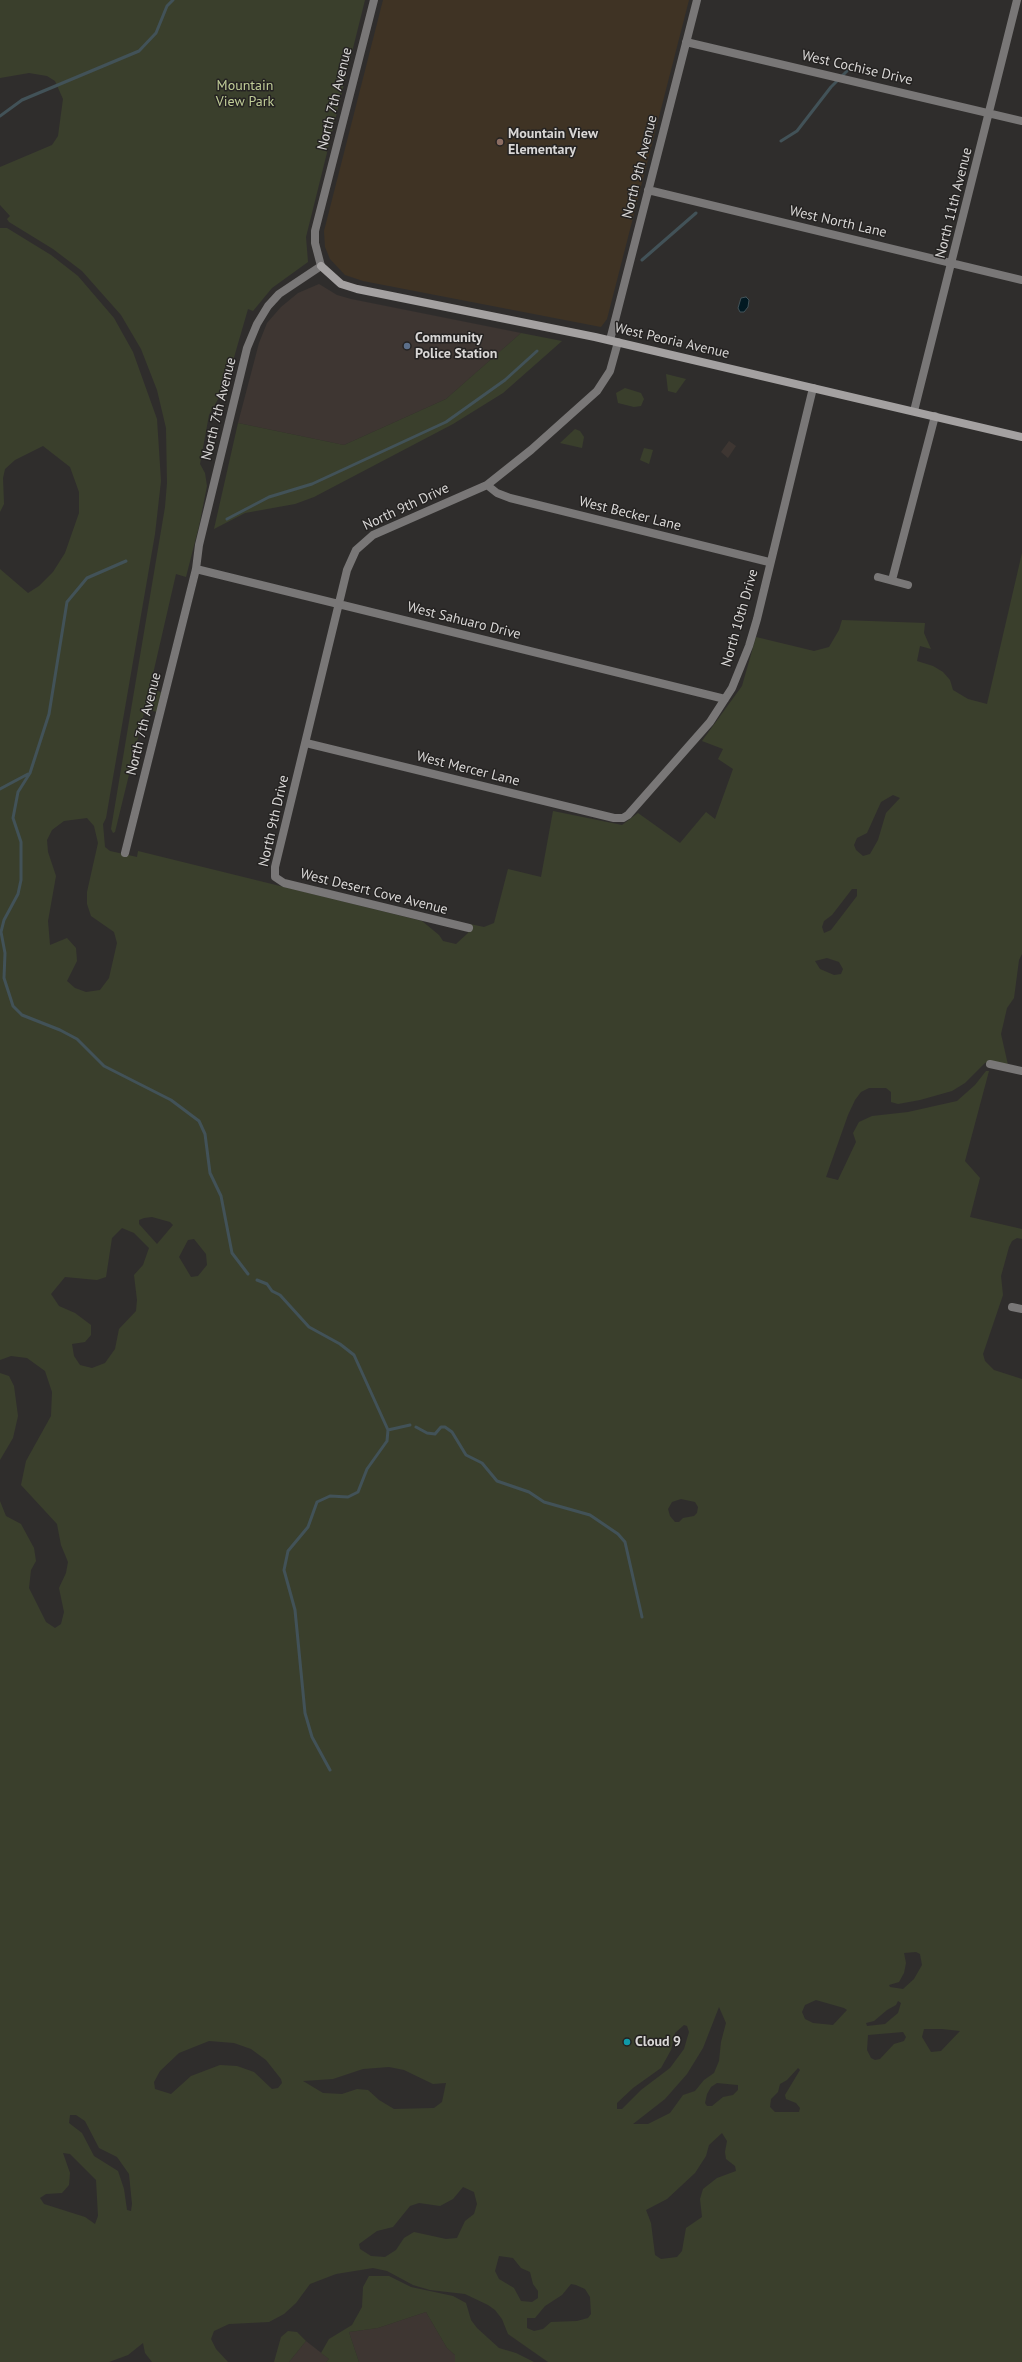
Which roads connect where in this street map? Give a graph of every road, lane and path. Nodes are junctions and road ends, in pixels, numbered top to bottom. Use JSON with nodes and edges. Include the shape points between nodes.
{"nodes":[{"id":1,"x":374,"y":0,"type":"edge"},
{"id":2,"x":697,"y":0,"type":"edge"},
{"id":3,"x":1017,"y":0,"type":"edge"},
{"id":4,"x":686,"y":42,"type":"junction"},
{"id":5,"x":990,"y":113,"type":"junction"},
{"id":6,"x":1022,"y":121,"type":"edge"},
{"id":7,"x":648,"y":190,"type":"junction"},
{"id":8,"x":952,"y":263,"type":"junction"},
{"id":9,"x":321,"y":266,"type":"junction"},
{"id":10,"x":1022,"y":280,"type":"edge"},
{"id":11,"x":614,"y":341,"type":"junction"},
{"id":12,"x":813,"y":388,"type":"junction"},
{"id":13,"x":914,"y":411,"type":"junction"},
{"id":14,"x":935,"y":416,"type":"junction"},
{"id":15,"x":1022,"y":437,"type":"edge"},
{"id":16,"x":487,"y":485,"type":"junction"},
{"id":17,"x":769,"y":562,"type":"junction"},
{"id":18,"x":196,"y":569,"type":"junction"},
{"id":19,"x":878,"y":577,"type":"dead end"},
{"id":20,"x":892,"y":580,"type":"junction"},
{"id":21,"x":908,"y":585,"type":"dead end"},
{"id":22,"x":340,"y":604,"type":"junction"},
{"id":23,"x":725,"y":698,"type":"junction"},
{"id":24,"x":306,"y":743,"type":"junction"},
{"id":25,"x":623,"y":818,"type":"joint"},
{"id":26,"x":125,"y":853,"type":"dead end"},
{"id":27,"x":275,"y":876,"type":"joint"},
{"id":28,"x":469,"y":928,"type":"dead end"},
{"id":29,"x":990,"y":1064,"type":"dead end"},
{"id":30,"x":1022,"y":1071,"type":"edge"},
{"id":31,"x":1012,"y":1306,"type":"dead end"},
{"id":32,"x":1022,"y":1309,"type":"edge"}],
"edges":[{"from":1,"to":9,"type":"street","name":"North 7th Avenue","via":[[315,231],[315,243]]},
{"from":2,"to":4,"type":"street","name":"North 9th Avenue"},
{"from":3,"to":5,"type":"street","name":"North 11th Avenue"},
{"from":4,"to":5,"type":"street","name":"West Cochise Drive"},
{"from":4,"to":7,"type":"street","name":"North 9th Avenue"},
{"from":5,"to":6,"type":"street","name":"West Cochise Drive"},
{"from":5,"to":8,"type":"street","name":"North 11th Avenue"},
{"from":7,"to":8,"type":"street","name":"West North Lane"},
{"from":7,"to":11,"type":"street","name":"North 9th Avenue"},
{"from":8,"to":10,"type":"street","name":"West North Lane"},
{"from":8,"to":13,"type":"street","name":"North 11th Avenue"},
{"from":9,"to":11,"type":"main road","name":"West Peoria Avenue","via":[[341,284],[351,288]]},
{"from":9,"to":18,"type":"street","name":"North 7th Avenue","via":[[279,294],[257,324],[246,354],[199,545]]},
{"from":11,"to":12,"type":"main road","name":"West Peoria Avenue"},
{"from":11,"to":16,"type":"street","name":"North 9th Drive","via":[[610,371],[597,391],[532,450]]},
{"from":12,"to":13,"type":"main road","name":"West Peoria Avenue"},
{"from":12,"to":17,"type":"street","name":"North 10th Drive"},
{"from":13,"to":14,"type":"main road","name":"West Peoria Avenue"},
{"from":14,"to":15,"type":"main road","name":"West Peoria Avenue"},
{"from":14,"to":20,"type":"street"},
{"from":16,"to":17,"type":"street","name":"West Becker Lane","via":[[497,493],[510,498]]},
{"from":16,"to":22,"type":"street","name":"North 9th Drive","via":[[416,514],[364,541],[350,559]]},
{"from":17,"to":23,"type":"street","name":"North 10th Drive","via":[[749,646],[732,688]]},
{"from":18,"to":22,"type":"street","name":"West Sahuaro Drive"},
{"from":18,"to":26,"type":"street","name":"North 7th Avenue"},
{"from":19,"to":20,"type":"street"},
{"from":20,"to":21,"type":"street"},
{"from":22,"to":23,"type":"street","name":"West Sahuaro Drive"},
{"from":22,"to":24,"type":"street","name":"North 9th Drive"},
{"from":23,"to":25,"type":"street","name":"North 10th Drive","via":[[717,713],[693,743]]},
{"from":24,"to":25,"type":"street","name":"West Mercer Lane","via":[[614,818]]},
{"from":24,"to":27,"type":"street","name":"North 9th Drive","via":[[274,867]]},
{"from":27,"to":28,"type":"street","name":"West Desert Cove Avenue","via":[[292,885]]},
{"from":29,"to":30,"type":"street"},
{"from":31,"to":32,"type":"street"}]}
